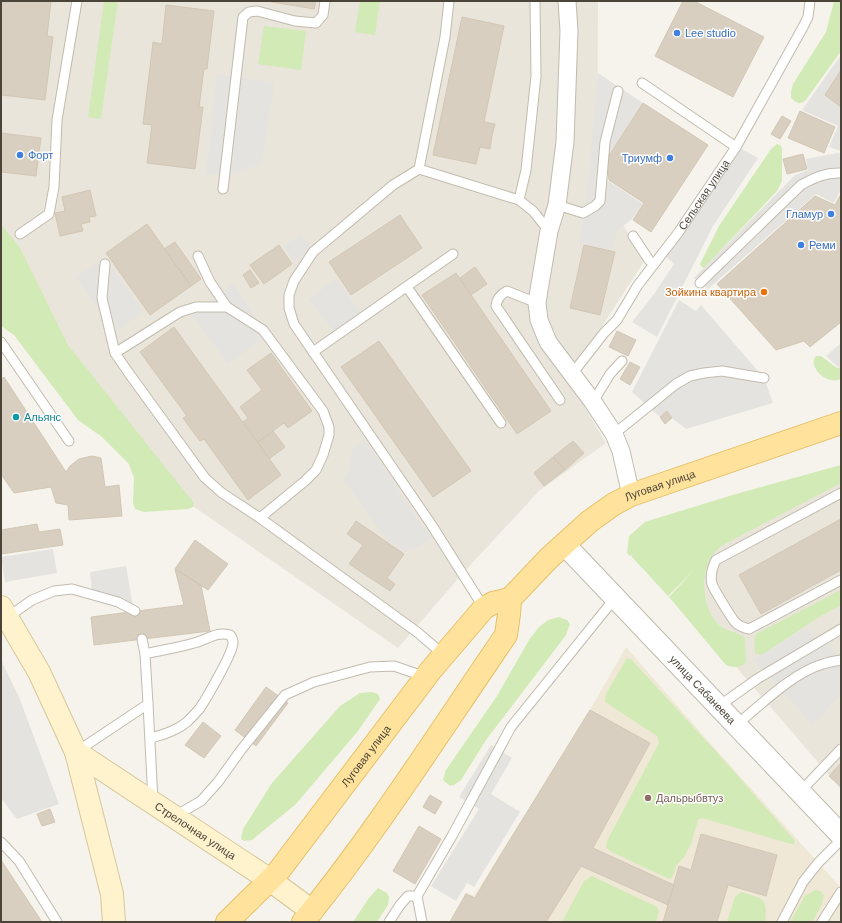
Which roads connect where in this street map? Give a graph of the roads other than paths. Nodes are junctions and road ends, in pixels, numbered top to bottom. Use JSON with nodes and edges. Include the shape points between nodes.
{"nodes":[{"id":1,"x":77,"y":1,"type":"edge"},
{"id":2,"x":325,"y":1,"type":"edge"},
{"id":3,"x":449,"y":1,"type":"edge"},
{"id":4,"x":535,"y":1,"type":"edge"},
{"id":5,"x":567,"y":1,"type":"edge"},
{"id":6,"x":810,"y":1,"type":"edge"},
{"id":7,"x":642,"y":83,"type":"dead end"},
{"id":8,"x":618,"y":92,"type":"dead end"},
{"id":9,"x":736,"y":147,"type":"junction"},
{"id":10,"x":419,"y":169,"type":"junction"},
{"id":11,"x":841,"y":173,"type":"edge"},
{"id":12,"x":223,"y":189,"type":"dead end"},
{"id":13,"x":519,"y":200,"type":"junction"},
{"id":14,"x":557,"y":205,"type":"junction"},
{"id":15,"x":549,"y":231,"type":"junction"},
{"id":16,"x":20,"y":234,"type":"dead end"},
{"id":17,"x":633,"y":236,"type":"dead end"},
{"id":18,"x":452,"y":254,"type":"dead end"},
{"id":19,"x":198,"y":256,"type":"dead end"},
{"id":20,"x":105,"y":264,"type":"dead end"},
{"id":21,"x":654,"y":264,"type":"junction"},
{"id":22,"x":700,"y":284,"type":"dead end"},
{"id":23,"x":407,"y":287,"type":"junction"},
{"id":24,"x":537,"y":303,"type":"junction"},
{"id":25,"x":227,"y":307,"type":"junction"},
{"id":26,"x":1,"y":342,"type":"edge"},
{"id":27,"x":313,"y":352,"type":"junction"},
{"id":28,"x":115,"y":353,"type":"junction"},
{"id":29,"x":622,"y":361,"type":"dead end"},
{"id":30,"x":572,"y":374,"type":"junction"},
{"id":31,"x":764,"y":378,"type":"dead end"},
{"id":32,"x":560,"y":400,"type":"dead end"},
{"id":33,"x":593,"y":402,"type":"junction"},
{"id":34,"x":501,"y":423,"type":"dead end"},
{"id":35,"x":841,"y":423,"type":"edge"},
{"id":36,"x":614,"y":434,"type":"junction"},
{"id":37,"x":68,"y":441,"type":"dead end"},
{"id":38,"x":841,"y":492,"type":"edge"},
{"id":39,"x":631,"y":494,"type":"junction"},
{"id":40,"x":260,"y":518,"type":"junction"},
{"id":41,"x":564,"y":544,"type":"junction"},
{"id":42,"x":841,"y":580,"type":"edge"},
{"id":43,"x":615,"y":598,"type":"junction"},
{"id":44,"x":510,"y":599,"type":"junction"},
{"id":45,"x":484,"y":608,"type":"junction"},
{"id":46,"x":135,"y":611,"type":"dead end"},
{"id":47,"x":4,"y":612,"type":"edge"},
{"id":48,"x":841,"y":629,"type":"edge"},
{"id":49,"x":142,"y":639,"type":"dead end"},
{"id":50,"x":145,"y":654,"type":"junction"},
{"id":51,"x":444,"y":655,"type":"junction"},
{"id":52,"x":841,"y":660,"type":"edge"},
{"id":53,"x":426,"y":677,"type":"junction"},
{"id":54,"x":148,"y":704,"type":"junction"},
{"id":55,"x":719,"y":706,"type":"junction"},
{"id":56,"x":736,"y":725,"type":"junction"},
{"id":57,"x":151,"y":738,"type":"junction"},
{"id":58,"x":841,"y":749,"type":"edge"},
{"id":59,"x":76,"y":752,"type":"junction"},
{"id":60,"x":800,"y":792,"type":"junction"},
{"id":61,"x":153,"y":802,"type":"junction"},
{"id":62,"x":174,"y":816,"type":"junction"},
{"id":63,"x":841,"y":835,"type":"edge"},
{"id":64,"x":841,"y":840,"type":"edge"},
{"id":65,"x":1,"y":842,"type":"edge"},
{"id":66,"x":270,"y":880,"type":"junction"},
{"id":67,"x":841,"y":892,"type":"edge"},
{"id":68,"x":417,"y":896,"type":"junction"},
{"id":69,"x":308,"y":917,"type":"edge"},
{"id":70,"x":57,"y":922,"type":"edge"},
{"id":71,"x":114,"y":922,"type":"edge"},
{"id":72,"x":227,"y":922,"type":"edge"},
{"id":73,"x":390,"y":922,"type":"edge"},
{"id":74,"x":422,"y":922,"type":"edge"},
{"id":75,"x":782,"y":922,"type":"edge"},
{"id":76,"x":822,"y":922,"type":"edge"}],
"edges":[{"from":1,"to":16,"type":"lane","via":[[57,120],[54,187],[49,214]]},
{"from":2,"to":12,"type":"lane","via":[[323,14],[316,23],[295,21],[257,11],[249,12],[243,17]]},
{"from":3,"to":10,"type":"lane","via":[[445,37]]},
{"from":4,"to":13,"type":"lane","via":[[536,76],[526,170]]},
{"from":5,"to":14,"type":"street","via":[[569,39],[565,142]]},
{"from":6,"to":9,"type":"lane","name":"Сельская улица","via":[[803,27]]},
{"from":7,"to":9,"type":"lane"},
{"from":8,"to":14,"type":"lane","via":[[605,142],[600,201],[583,213]]},
{"from":9,"to":21,"type":"lane","name":"Сельская улица"},
{"from":10,"to":13,"type":"lane"},
{"from":10,"to":27,"type":"lane","via":[[393,185],[313,252],[294,281],[289,295],[289,308],[294,324]]},
{"from":11,"to":22,"type":"lane","via":[[827,174],[801,185]]},
{"from":13,"to":15,"type":"lane","via":[[533,211]]},
{"from":14,"to":15,"type":"street"},
{"from":15,"to":24,"type":"street"},
{"from":17,"to":21,"type":"lane"},
{"from":18,"to":23,"type":"lane"},
{"from":19,"to":25,"type":"lane","via":[[210,282]]},
{"from":20,"to":28,"type":"lane","via":[[102,298]]},
{"from":21,"to":30,"type":"lane","name":"Сельская улица","via":[[617,320]]},
{"from":23,"to":27,"type":"lane"},
{"from":23,"to":34,"type":"lane"},
{"from":24,"to":30,"type":"street","via":[[539,320],[548,342]]},
{"from":24,"to":32,"type":"lane","via":[[508,291],[502,293],[496,306]]},
{"from":25,"to":28,"type":"lane","via":[[196,307],[180,312]]},
{"from":25,"to":40,"type":"lane","via":[[263,330],[323,411],[329,427],[326,445],[316,470]]},
{"from":26,"to":37,"type":"lane"},
{"from":27,"to":45,"type":"lane","via":[[431,524]]},
{"from":28,"to":40,"type":"lane","via":[[205,478],[222,493]]},
{"from":29,"to":33,"type":"lane","via":[[610,374]]},
{"from":30,"to":33,"type":"street"},
{"from":31,"to":36,"type":"lane","via":[[722,371],[690,376],[676,384]]},
{"from":33,"to":36,"type":"street"},
{"from":35,"to":39,"type":"main road","name":"Луговая улица"},
{"from":36,"to":39,"type":"street","via":[[621,451]]},
{"from":38,"to":42,"type":"lane","via":[[716,560],[711,576],[712,586],[735,622],[749,629]]},
{"from":39,"to":41,"type":"main road","name":"Луговая улица","via":[[590,521]]},
{"from":40,"to":51,"type":"lane","via":[[417,632]]},
{"from":41,"to":43,"type":"street","name":"улица Сабанеева"},
{"from":41,"to":44,"type":"main road","name":"Луговая улица"},
{"from":43,"to":55,"type":"street","name":"улица Сабанеева"},
{"from":43,"to":68,"type":"lane","via":[[511,727]]},
{"from":44,"to":45,"type":"main road","name":"Луговая улица"},
{"from":44,"to":69,"type":"main road","via":[[506,635],[396,796]]},
{"from":45,"to":51,"type":"main road","name":"Луговая улица"},
{"from":46,"to":47,"type":"lane","via":[[118,602],[72,589],[54,591]]},
{"from":47,"to":59,"type":"main road","via":[[39,672]]},
{"from":48,"to":55,"type":"lane","via":[[757,679]]},
{"from":49,"to":50,"type":"lane"},
{"from":50,"to":54,"type":"lane"},
{"from":50,"to":57,"type":"lane","via":[[196,643],[223,633],[230,635],[234,644],[199,709],[180,728]]},
{"from":51,"to":53,"type":"main road","name":"Луговая улица"},
{"from":52,"to":56,"type":"lane","via":[[822,664],[801,674],[767,698]]},
{"from":53,"to":62,"type":"lane","via":[[394,666],[370,667],[314,682],[285,695],[201,801]]},
{"from":53,"to":66,"type":"main road","name":"Луговая улица"},
{"from":54,"to":57,"type":"lane"},
{"from":54,"to":59,"type":"lane"},
{"from":55,"to":56,"type":"street","name":"улица Сабанеева"},
{"from":56,"to":60,"type":"street","name":"улица Сабанеева"},
{"from":57,"to":61,"type":"lane"},
{"from":58,"to":60,"type":"lane"},
{"from":59,"to":61,"type":"main road","name":"Стрелочная улица"},
{"from":59,"to":71,"type":"main road","via":[[112,894]]},
{"from":60,"to":63,"type":"street","name":"улица Сабанеева"},
{"from":61,"to":62,"type":"main road","name":"Стрелочная улица"},
{"from":62,"to":66,"type":"main road","name":"Стрелочная улица"},
{"from":64,"to":75,"type":"lane","via":[[803,882]]},
{"from":65,"to":70,"type":"lane","via":[[19,861]]},
{"from":66,"to":69,"type":"main road","name":"Стрелочная улица"},
{"from":66,"to":72,"type":"main road","name":"Луговая улица"},
{"from":67,"to":76,"type":"lane"},
{"from":68,"to":73,"type":"lane","via":[[408,896],[400,904]]},
{"from":68,"to":74,"type":"lane"}]}
